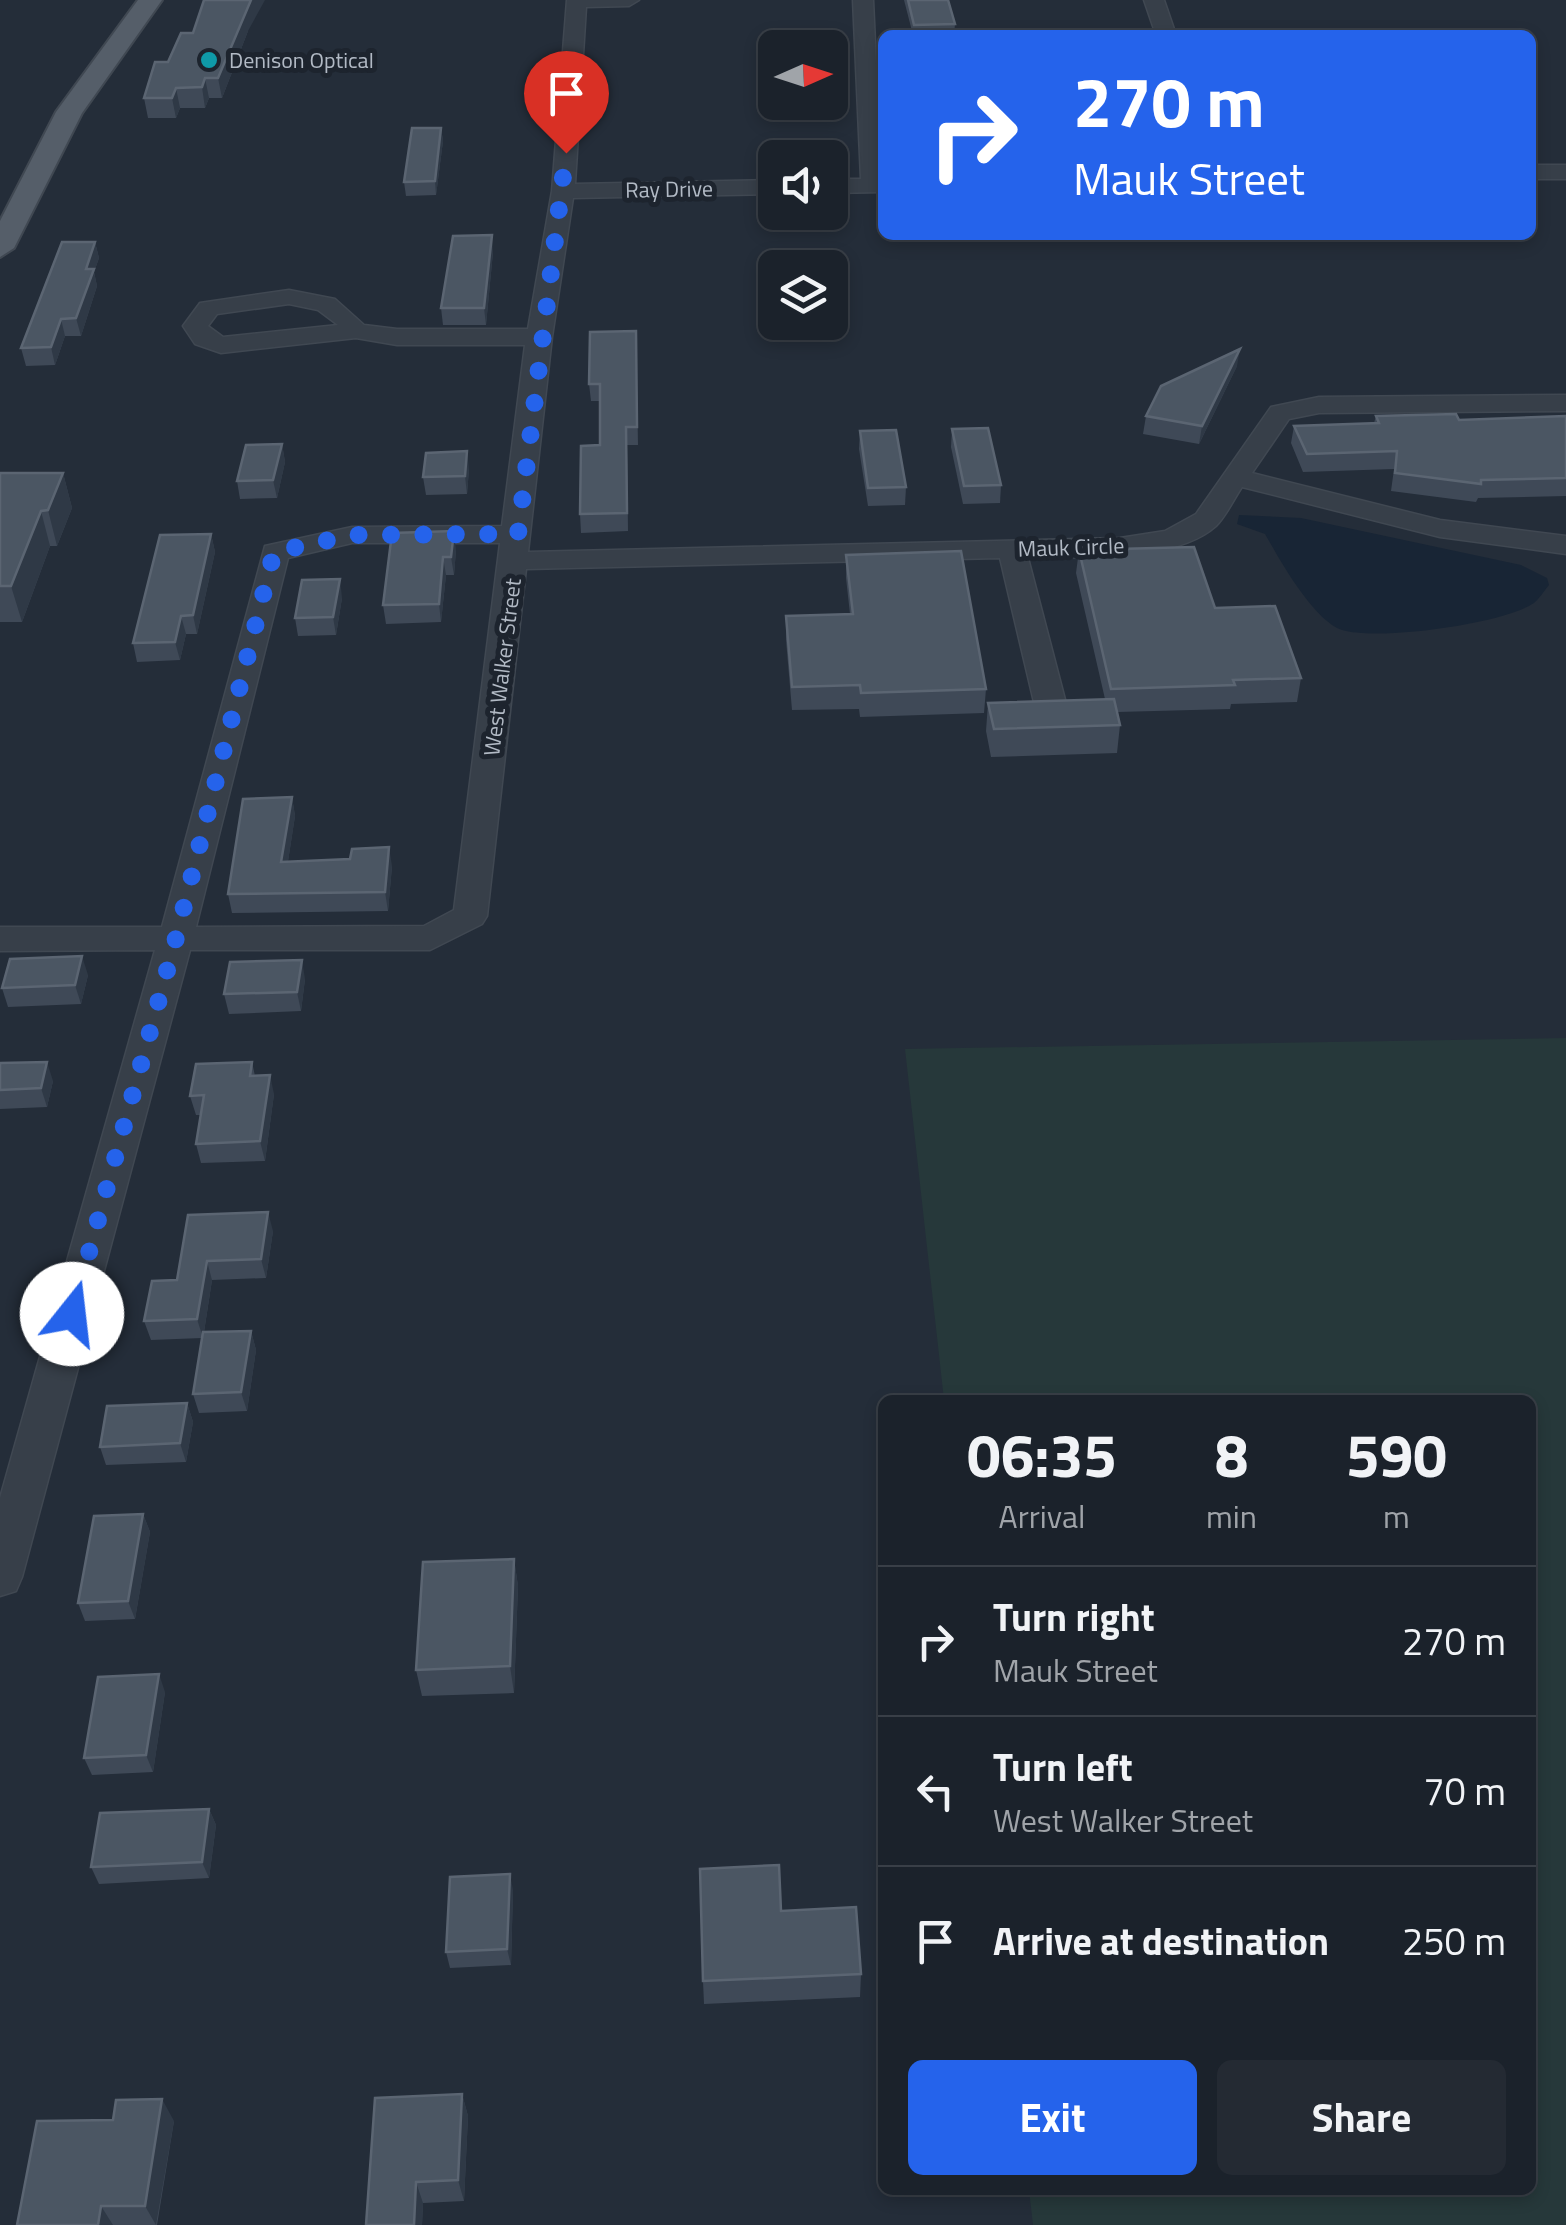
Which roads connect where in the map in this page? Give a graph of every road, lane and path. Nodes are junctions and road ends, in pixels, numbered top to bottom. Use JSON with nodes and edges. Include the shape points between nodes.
{"nodes":[{"id":1,"x":150,"y":0,"type":"edge"},
{"id":2,"x":577,"y":0,"type":"edge"},
{"id":3,"x":629,"y":0,"type":"edge"},
{"id":4,"x":863,"y":0,"type":"edge"},
{"id":5,"x":1154,"y":0,"type":"edge"},
{"id":6,"x":1164,"y":30,"type":"edge"},
{"id":7,"x":1536,"y":172,"type":"edge"},
{"id":8,"x":1566,"y":172,"type":"edge"},
{"id":9,"x":878,"y":185,"type":"edge"},
{"id":10,"x":848,"y":186,"type":"edge"},
{"id":11,"x":758,"y":187,"type":"edge"},
{"id":12,"x":563,"y":191,"type":"junction"},
{"id":13,"x":0,"y":248,"type":"edge"},
{"id":14,"x":356,"y":332,"type":"junction"},
{"id":15,"x":540,"y":337,"type":"junction"},
{"id":16,"x":1566,"y":403,"type":"edge"},
{"id":17,"x":1235,"y":477,"type":"junction"},
{"id":18,"x":1566,"y":545,"type":"edge"},
{"id":19,"x":516,"y":547,"type":"junction"},
{"id":20,"x":1012,"y":550,"type":"junction"},
{"id":21,"x":1052,"y":715,"type":"edge"},
{"id":22,"x":176,"y":938,"type":"junction"},
{"id":23,"x":0,"y":940,"type":"edge"},
{"id":24,"x":0,"y":1576,"type":"edge"}],
"edges":[{"from":1,"to":13,"type":"main road","via":[[69,112]]},
{"from":2,"to":3,"type":"street"},
{"from":2,"to":12,"type":"street","name":"West Walker Street"},
{"from":4,"to":9,"type":"street"},
{"from":5,"to":6,"type":"street"},
{"from":7,"to":8,"type":"street"},
{"from":9,"to":10,"type":"street"},
{"from":11,"to":12,"type":"street","name":"Ray Drive"},
{"from":12,"to":15,"type":"street","name":"West Walker Street"},
{"from":14,"to":14,"type":"street","via":[[220,345],[204,340],[195,326],[209,308],[287,296],[322,304],[348,318]]},
{"from":14,"to":15,"type":"street"},
{"from":15,"to":19,"type":"street","name":"West Walker Street"},
{"from":16,"to":17,"type":"street","name":"Mauk Circle","via":[[1320,405],[1280,413]]},
{"from":17,"to":18,"type":"street","via":[[1418,527]]},
{"from":17,"to":20,"type":"street","name":"Mauk Circle","via":[[1206,520],[1173,538],[1120,547]]},
{"from":19,"to":20,"type":"street","name":"Mauk Circle"},
{"from":19,"to":22,"type":"street","name":"Mauk Circle","via":[[352,535],[274,552]]},
{"from":19,"to":22,"type":"street","name":"West Walker Street","via":[[470,916],[430,938]]},
{"from":20,"to":21,"type":"street"},
{"from":22,"to":23,"type":"street"},
{"from":22,"to":24,"type":"street"}]}
